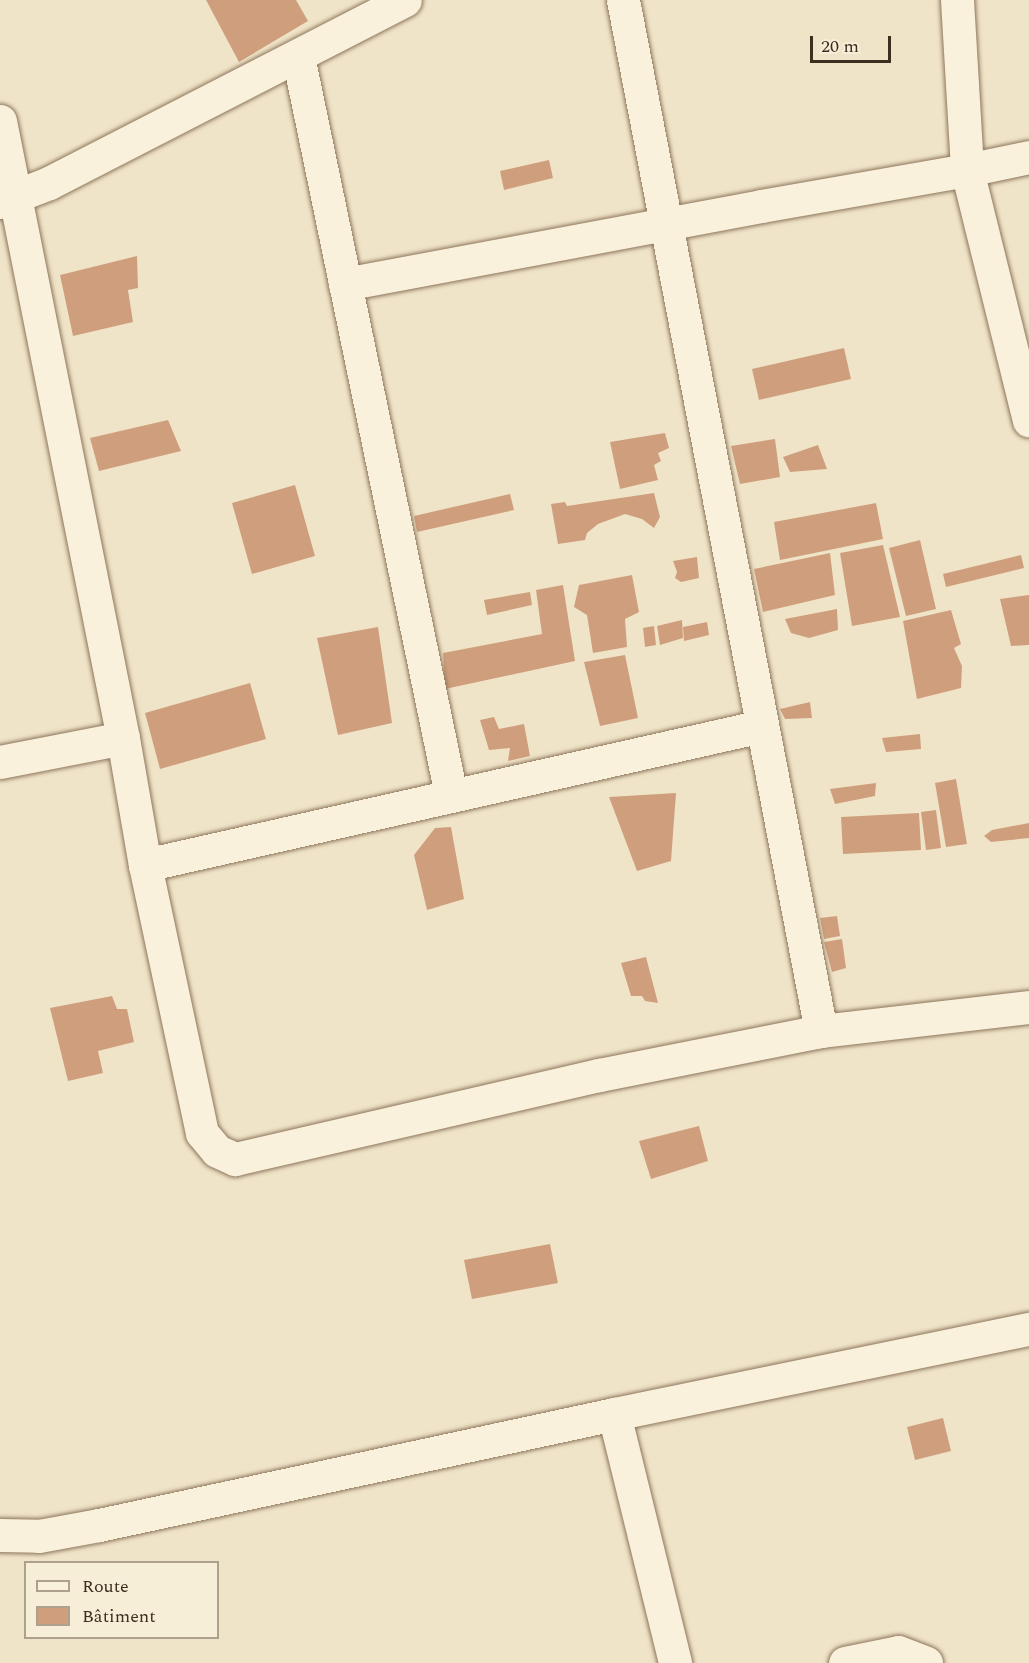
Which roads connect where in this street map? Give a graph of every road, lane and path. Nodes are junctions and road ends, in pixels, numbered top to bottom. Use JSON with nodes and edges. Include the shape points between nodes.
{"nodes":[{"id":1,"x":405,"y":0,"type":"edge"},
{"id":2,"x":623,"y":0,"type":"edge"},
{"id":3,"x":957,"y":0,"type":"edge"},
{"id":4,"x":298,"y":56,"type":"junction"},
{"id":5,"x":0,"y":121,"type":"edge"},
{"id":6,"x":1029,"y":157,"type":"edge"},
{"id":7,"x":967,"y":171,"type":"junction"},
{"id":8,"x":8,"y":200,"type":"edge"},
{"id":9,"x":666,"y":225,"type":"junction"},
{"id":10,"x":345,"y":284,"type":"junction"},
{"id":11,"x":1029,"y":420,"type":"edge"},
{"id":12,"x":762,"y":726,"type":"junction"},
{"id":13,"x":123,"y":738,"type":"junction"},
{"id":14,"x":0,"y":762,"type":"edge"},
{"id":15,"x":451,"y":795,"type":"junction"},
{"id":16,"x":145,"y":865,"type":"junction"},
{"id":17,"x":1029,"y":1007,"type":"edge"},
{"id":18,"x":821,"y":1031,"type":"junction"},
{"id":19,"x":1029,"y":1329,"type":"edge"},
{"id":20,"x":614,"y":1414,"type":"junction"},
{"id":21,"x":0,"y":1535,"type":"edge"},
{"id":22,"x":675,"y":1663,"type":"edge"},
{"id":23,"x":845,"y":1663,"type":"edge"},
{"id":24,"x":926,"y":1663,"type":"edge"}],
"edges":[{"from":1,"to":4,"type":"street"},
{"from":2,"to":9,"type":"street"},
{"from":3,"to":7,"type":"street"},
{"from":4,"to":8,"type":"street"},
{"from":4,"to":10,"type":"street"},
{"from":5,"to":8,"type":"street"},
{"from":6,"to":7,"type":"street"},
{"from":7,"to":9,"type":"street"},
{"from":7,"to":11,"type":"street"},
{"from":8,"to":13,"type":"street"},
{"from":9,"to":10,"type":"street"},
{"from":9,"to":12,"type":"street"},
{"from":10,"to":15,"type":"street"},
{"from":12,"to":15,"type":"street"},
{"from":12,"to":18,"type":"street"},
{"from":13,"to":14,"type":"street"},
{"from":13,"to":16,"type":"street"},
{"from":15,"to":16,"type":"street"},
{"from":16,"to":18,"type":"street","via":[[202,1133],[217,1151],[235,1159],[599,1075]]},
{"from":17,"to":18,"type":"street"},
{"from":19,"to":20,"type":"street"},
{"from":20,"to":21,"type":"street","via":[[99,1525],[39,1536]]},
{"from":20,"to":22,"type":"street"},
{"from":23,"to":24,"type":"street","via":[[898,1652]]}]}
